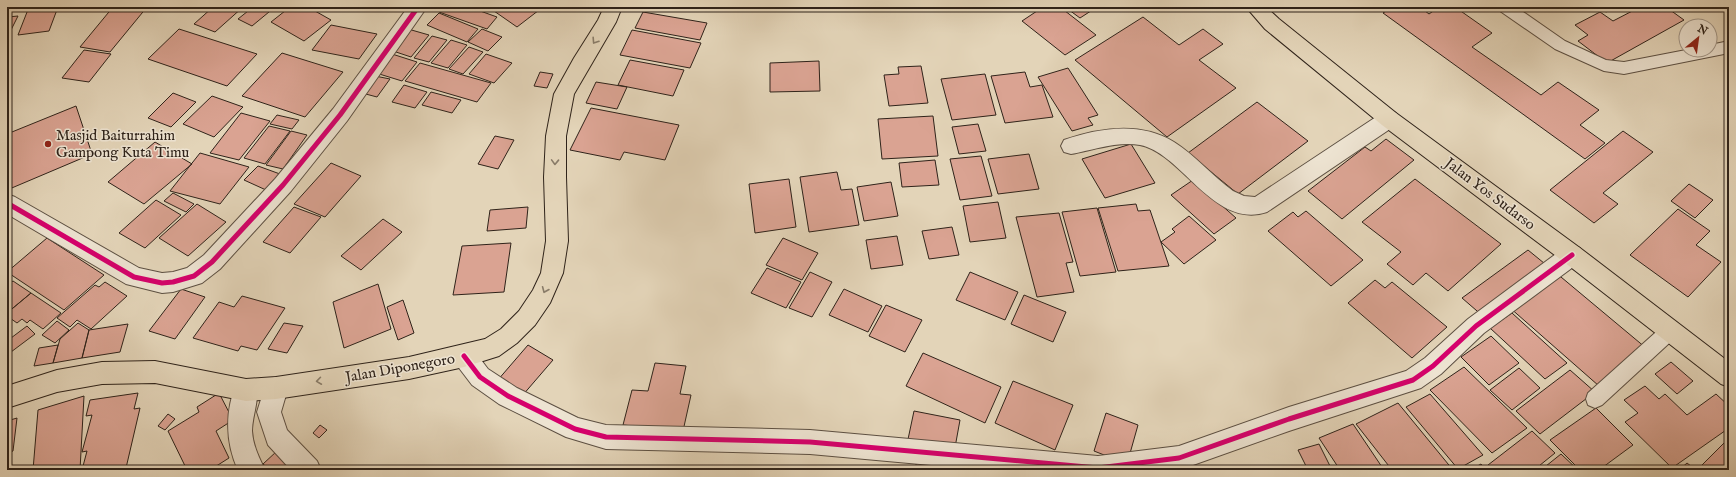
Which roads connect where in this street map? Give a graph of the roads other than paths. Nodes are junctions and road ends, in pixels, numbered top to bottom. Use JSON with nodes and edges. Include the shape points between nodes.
{"nodes":[{"id":1,"x":418,"y":7,"type":"edge"},
{"id":2,"x":613,"y":7,"type":"edge"},
{"id":3,"x":1255,"y":7,"type":"edge"},
{"id":4,"x":1505,"y":7,"type":"edge"},
{"id":5,"x":1729,"y":47,"type":"edge"},
{"id":6,"x":1389,"y":119,"type":"junction"},
{"id":7,"x":1071,"y":146,"type":"dead end"},
{"id":8,"x":7,"y":203,"type":"edge"},
{"id":9,"x":1572,"y":255,"type":"junction"},
{"id":10,"x":1671,"y":330,"type":"junction"},
{"id":11,"x":464,"y":356,"type":"junction"},
{"id":12,"x":1729,"y":376,"type":"edge"},
{"id":13,"x":276,"y":388,"type":"junction"},
{"id":14,"x":246,"y":390,"type":"junction"},
{"id":15,"x":7,"y":397,"type":"edge"},
{"id":16,"x":1595,"y":399,"type":"dead end"},
{"id":17,"x":252,"y":470,"type":"edge"},
{"id":18,"x":308,"y":470,"type":"edge"}],
"edges":[{"from":1,"to":8,"type":"street","via":[[340,115],[283,185],[212,262],[194,276],[162,283],[134,278]]},
{"from":2,"to":11,"type":"highway","name":"Jalan Diponegoro","one_way":true,"via":[[607,22],[564,94],[556,136],[554,177],[557,241],[552,273],[545,290],[527,318],[509,336],[491,348]]},
{"from":3,"to":6,"type":"highway","name":"Jalan Yos Sudarso","via":[[1272,24]]},
{"from":4,"to":5,"type":"lane","via":[[1560,45],[1604,65],[1624,68]]},
{"from":6,"to":7,"type":"street","via":[[1260,206],[1238,203],[1226,197],[1169,149],[1153,140],[1128,136]]},
{"from":6,"to":9,"type":"highway","name":"Jalan Yos Sudarso"},
{"from":9,"to":10,"type":"highway","name":"Jalan Yos Sudarso"},
{"from":9,"to":11,"type":"street","via":[[1476,326],[1433,366],[1413,380],[1289,419],[1179,458],[1098,468],[810,442],[606,437],[575,429],[508,396],[480,377]]},
{"from":10,"to":12,"type":"highway","name":"Jalan Yos Sudarso"},
{"from":10,"to":16,"type":"lane"},
{"from":11,"to":13,"type":"highway","name":"Jalan Diponegoro","one_way":true,"via":[[409,368]]},
{"from":13,"to":14,"type":"highway","name":"Jalan Diponegoro"},
{"from":13,"to":18,"type":"street","via":[[269,412],[277,437]]},
{"from":14,"to":15,"type":"highway","name":"Jalan Diponegoro","via":[[155,372],[102,372],[57,381]]},
{"from":14,"to":17,"type":"street","via":[[239,439],[244,458]]}]}
